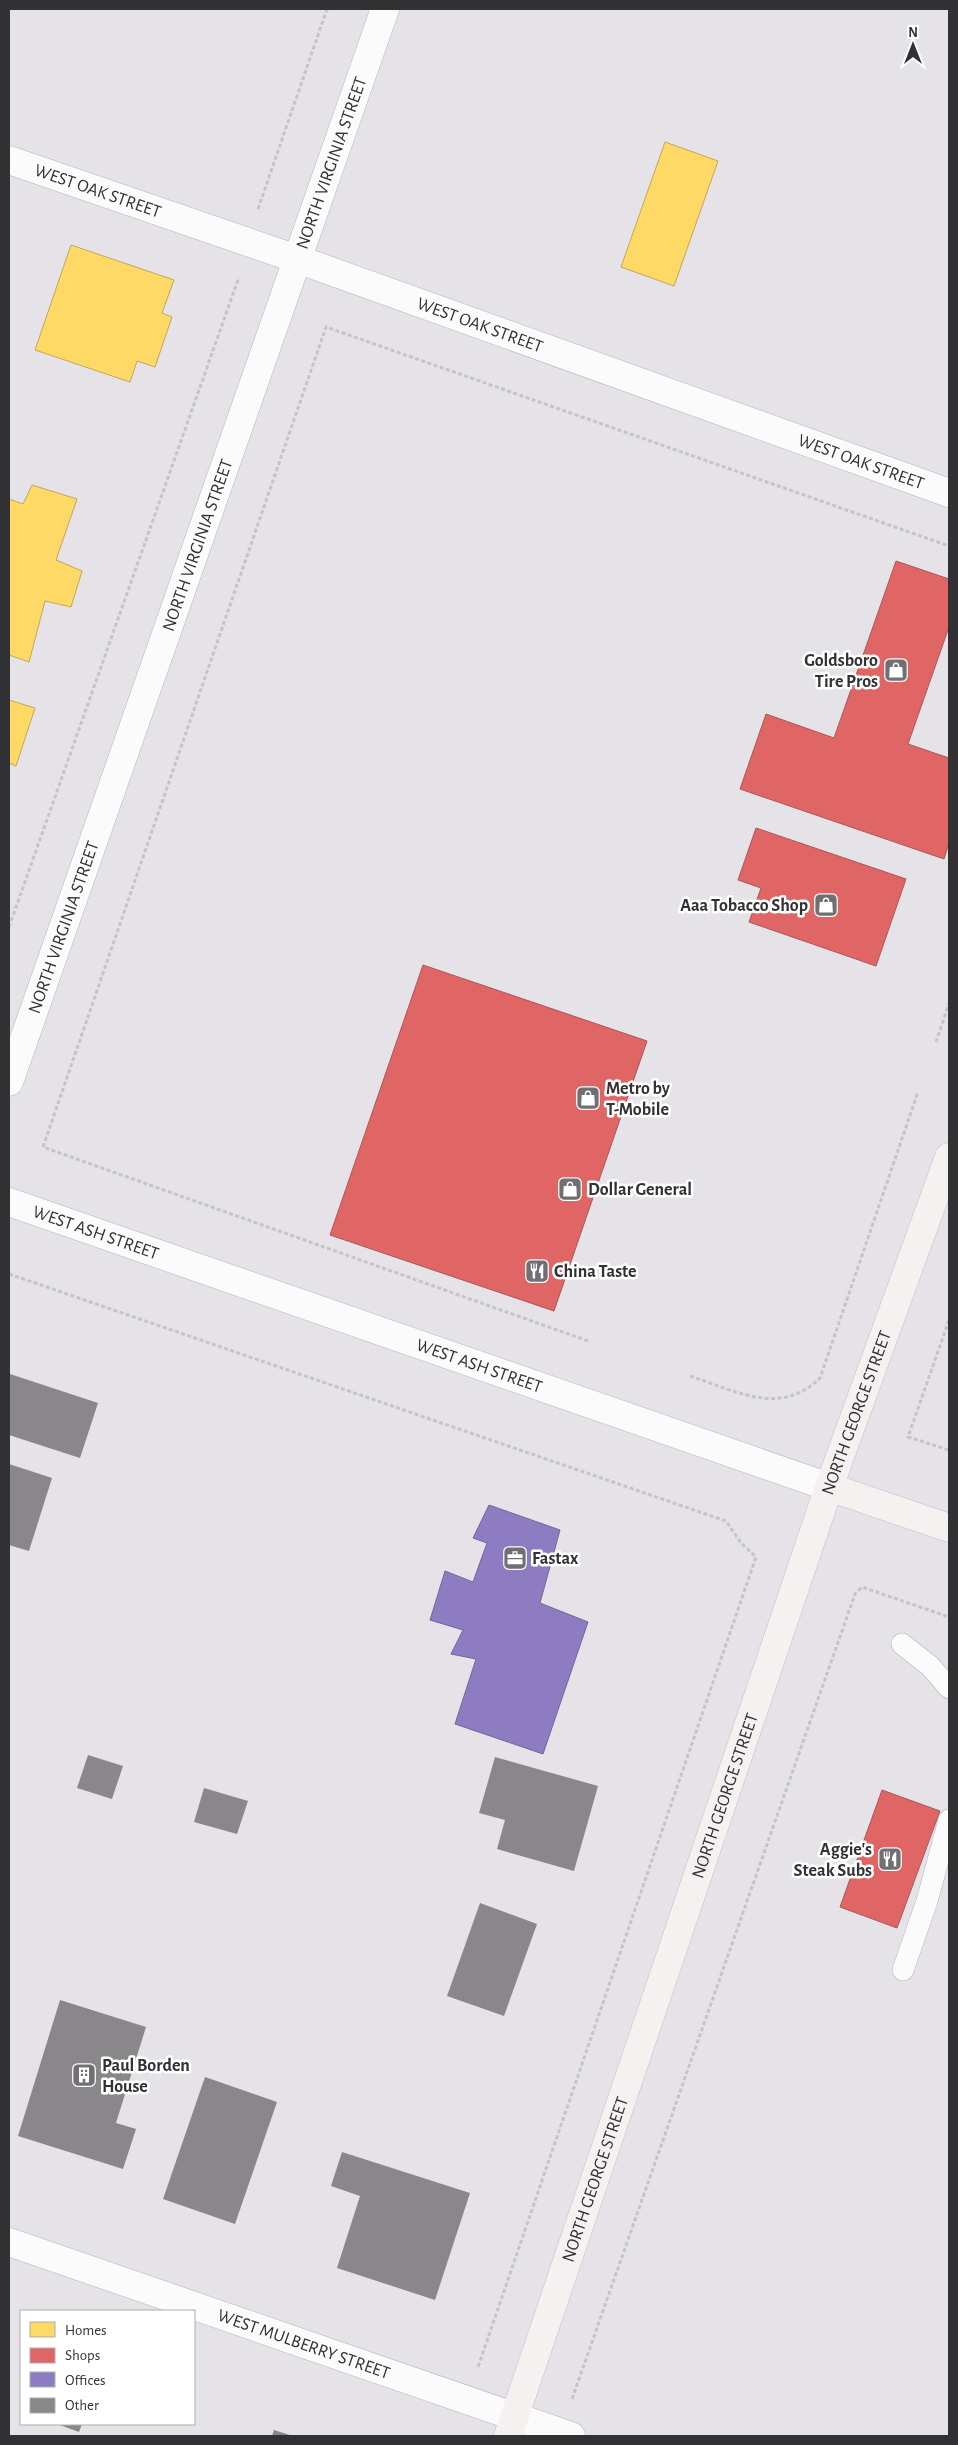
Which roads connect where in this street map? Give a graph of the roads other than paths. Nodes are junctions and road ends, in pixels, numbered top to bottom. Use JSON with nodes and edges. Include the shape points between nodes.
{"nodes":[{"id":1,"x":385,"y":9,"type":"edge"},
{"id":2,"x":9,"y":160,"type":"edge"},
{"id":3,"x":298,"y":259,"type":"junction"},
{"id":4,"x":949,"y":493,"type":"edge"},
{"id":5,"x":9,"y":1082,"type":"edge"},
{"id":6,"x":949,"y":1157,"type":"edge"},
{"id":7,"x":9,"y":1202,"type":"edge"},
{"id":8,"x":829,"y":1487,"type":"junction"},
{"id":9,"x":949,"y":1528,"type":"edge"},
{"id":10,"x":902,"y":1644,"type":"dead end"},
{"id":11,"x":949,"y":1688,"type":"edge"},
{"id":12,"x":949,"y":1820,"type":"edge"},
{"id":13,"x":903,"y":1970,"type":"dead end"},
{"id":14,"x":9,"y":2242,"type":"edge"},
{"id":15,"x":194,"y":2310,"type":"edge"},
{"id":16,"x":195,"y":2311,"type":"edge"},
{"id":17,"x":511,"y":2427,"type":"edge"},
{"id":18,"x":571,"y":2436,"type":"edge"}],
"edges":[{"from":1,"to":3,"type":"street","name":"NORTH VIRGINIA STREET"},
{"from":2,"to":3,"type":"street","name":"WEST OAK STREET"},
{"from":3,"to":4,"type":"street","name":"WEST OAK STREET"},
{"from":3,"to":5,"type":"street","name":"NORTH VIRGINIA STREET"},
{"from":6,"to":8,"type":"main road","name":"NORTH GEORGE STREET"},
{"from":7,"to":8,"type":"street","name":"WEST ASH STREET"},
{"from":8,"to":9,"type":"main road","name":"WEST ASH STREET"},
{"from":8,"to":17,"type":"main road","name":"NORTH GEORGE STREET"},
{"from":10,"to":11,"type":"lane","via":[[930,1666]]},
{"from":12,"to":13,"type":"lane","via":[[927,1901]]},
{"from":14,"to":15,"type":"street","name":"WEST MULBERRY STREET"},
{"from":16,"to":17,"type":"street","name":"WEST MULBERRY STREET"},
{"from":17,"to":18,"type":"street","name":"WEST MULBERRY STREET"}]}
